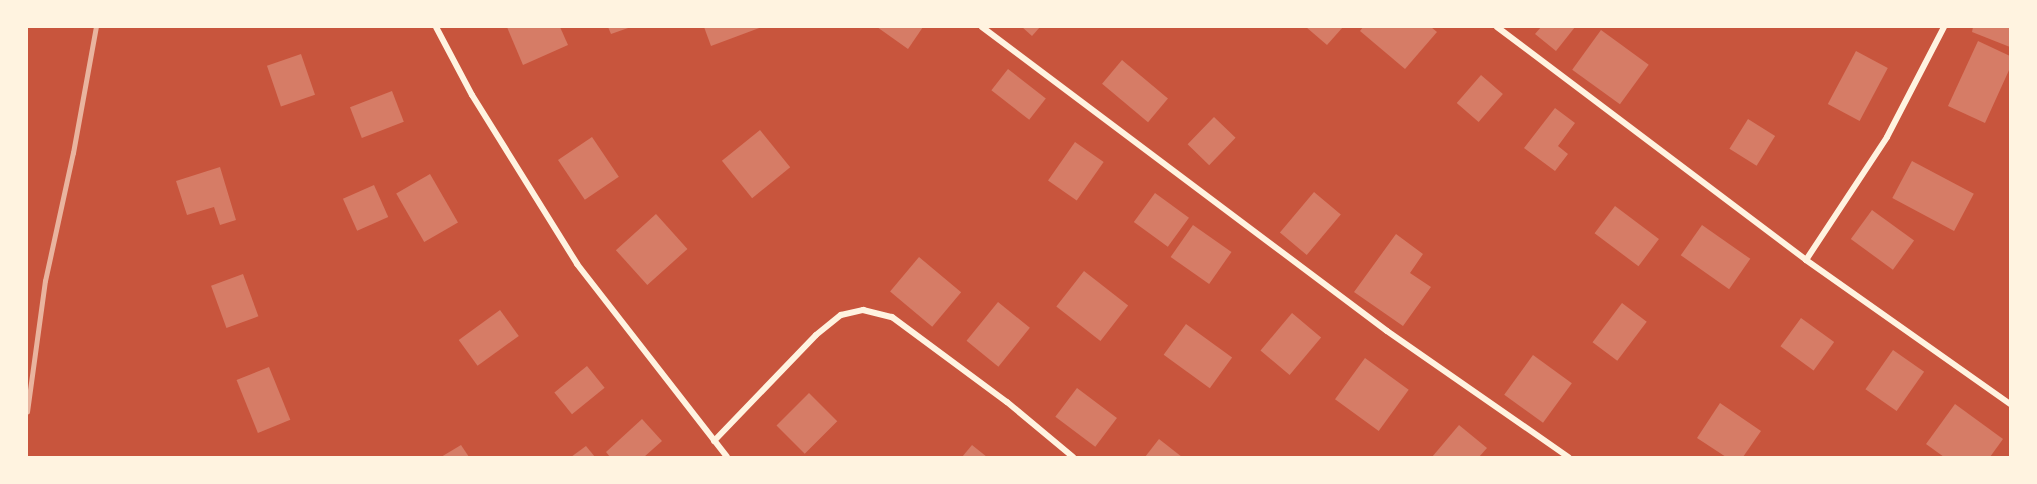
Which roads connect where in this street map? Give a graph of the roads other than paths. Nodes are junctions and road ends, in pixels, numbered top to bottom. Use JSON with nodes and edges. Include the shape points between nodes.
{"nodes":[{"id":1,"x":436,"y":27,"type":"edge"},
{"id":2,"x":982,"y":27,"type":"edge"},
{"id":3,"x":1497,"y":27,"type":"edge"},
{"id":4,"x":1944,"y":27,"type":"edge"},
{"id":5,"x":1806,"y":260,"type":"junction"},
{"id":6,"x":2010,"y":404,"type":"edge"},
{"id":7,"x":714,"y":441,"type":"junction"},
{"id":8,"x":727,"y":457,"type":"edge"},
{"id":9,"x":1073,"y":457,"type":"edge"},
{"id":10,"x":1568,"y":457,"type":"edge"}],
"edges":[{"from":1,"to":7,"type":"street","via":[[472,95],[577,264]]},
{"from":2,"to":10,"type":"street","via":[[1387,331]]},
{"from":3,"to":5,"type":"street"},
{"from":4,"to":5,"type":"street","via":[[1887,137]]},
{"from":5,"to":6,"type":"street"},
{"from":7,"to":8,"type":"street"},
{"from":7,"to":9,"type":"street","via":[[816,335],[841,315],[863,310],[892,317],[1007,402]]}]}
